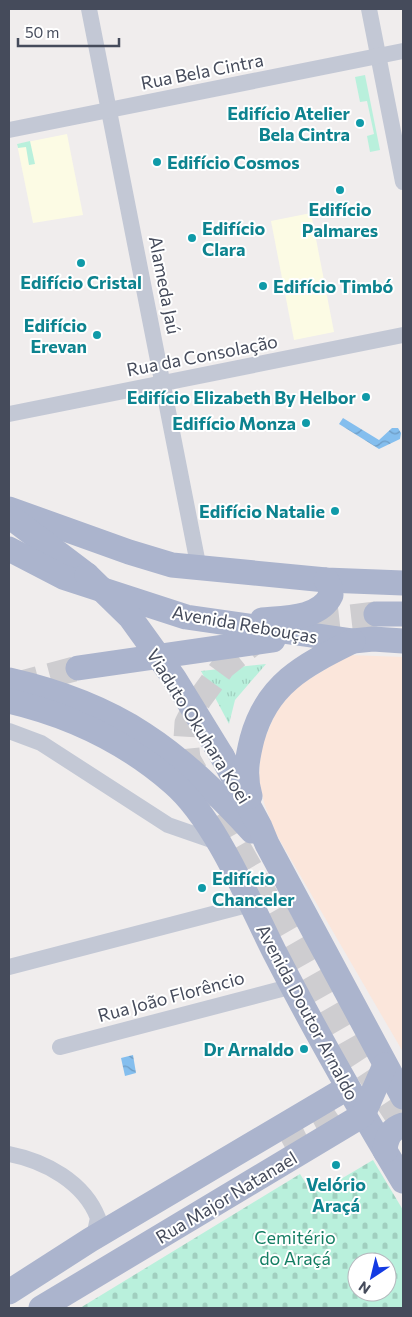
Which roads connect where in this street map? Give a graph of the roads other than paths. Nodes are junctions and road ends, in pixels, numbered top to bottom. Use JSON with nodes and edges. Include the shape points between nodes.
{"nodes":[{"id":1,"x":89,"y":9,"type":"edge"},
{"id":2,"x":369,"y":9,"type":"edge"},
{"id":3,"x":403,"y":52,"type":"edge"},
{"id":4,"x":378,"y":56,"type":"junction"},
{"id":5,"x":109,"y":109,"type":"junction"},
{"id":6,"x":9,"y":130,"type":"edge"},
{"id":7,"x":403,"y":182,"type":"edge"},
{"id":8,"x":403,"y":336,"type":"edge"},
{"id":9,"x":164,"y":382,"type":"junction"},
{"id":10,"x":9,"y":414,"type":"edge"},
{"id":11,"x":9,"y":508,"type":"edge"},
{"id":12,"x":9,"y":516,"type":"edge"},
{"id":13,"x":9,"y":549,"type":"edge"},
{"id":14,"x":199,"y":569,"type":"junction"},
{"id":15,"x":326,"y":580,"type":"junction"},
{"id":16,"x":403,"y":583,"type":"edge"},
{"id":17,"x":376,"y":614,"type":"tunnel mouth"},
{"id":18,"x":403,"y":614,"type":"edge"},
{"id":19,"x":218,"y":623,"type":"junction"},
{"id":20,"x":324,"y":638,"type":"junction"},
{"id":21,"x":353,"y":641,"type":"junction"},
{"id":22,"x":403,"y":641,"type":"edge"},
{"id":23,"x":78,"y":668,"type":"tunnel mouth"},
{"id":24,"x":11,"y":697,"type":"edge"},
{"id":25,"x":9,"y":731,"type":"edge"},
{"id":26,"x":217,"y":842,"type":"junction"},
{"id":27,"x":266,"y":843,"type":"junction"},
{"id":28,"x":251,"y":904,"type":"junction"},
{"id":29,"x":9,"y":967,"type":"edge"},
{"id":30,"x":293,"y":986,"type":"junction"},
{"id":31,"x":60,"y":1047,"type":"dead end"},
{"id":32,"x":385,"y":1065,"type":"junction"},
{"id":33,"x":347,"y":1088,"type":"junction"},
{"id":34,"x":403,"y":1097,"type":"edge"},
{"id":35,"x":363,"y":1115,"type":"junction"},
{"id":36,"x":403,"y":1126,"type":"edge"},
{"id":37,"x":292,"y":1139,"type":"junction"},
{"id":38,"x":385,"y":1151,"type":"junction"},
{"id":39,"x":9,"y":1154,"type":"edge"},
{"id":40,"x":403,"y":1181,"type":"edge"},
{"id":41,"x":90,"y":1240,"type":"junction"},
{"id":42,"x":35,"y":1274,"type":"junction"},
{"id":43,"x":9,"y":1292,"type":"edge"},
{"id":44,"x":41,"y":1308,"type":"edge"}],
"edges":[{"from":1,"to":5,"type":"street","name":"Alameda Jaú"},
{"from":2,"to":4,"type":"street"},
{"from":3,"to":4,"type":"street","name":"Rua Bela Cintra"},
{"from":4,"to":5,"type":"street","name":"Rua Bela Cintra"},
{"from":4,"to":7,"type":"street"},
{"from":5,"to":6,"type":"street","name":"Rua Bela Cintra"},
{"from":5,"to":9,"type":"street","name":"Alameda Jaú"},
{"from":8,"to":9,"type":"street","name":"Rua da Consolação"},
{"from":9,"to":10,"type":"street","name":"Rua da Consolação"},
{"from":9,"to":14,"type":"street","name":"Alameda Jaú"},
{"from":11,"to":14,"type":"main road","via":[[157,561]]},
{"from":12,"to":27,"type":"main road","name":"Viaduto Okuhara Koei","bridge":true,"via":[[87,575],[130,617],[174,678],[222,756]]},
{"from":13,"to":19,"type":"main road","name":"Avenida Rebouças","via":[[72,580],[186,617]]},
{"from":14,"to":15,"type":"main road"},
{"from":15,"to":16,"type":"main road"},
{"from":15,"to":19,"type":"main road","via":[[331,596],[318,610],[293,617],[256,621],[228,618]]},
{"from":17,"to":18,"type":"main road"},
{"from":19,"to":20,"type":"main road","name":"Avenida Rebouças"},
{"from":20,"to":21,"type":"main road","name":"Avenida Rebouças"},
{"from":20,"to":23,"type":"main road","via":[[305,644],[272,640],[237,644]]},
{"from":21,"to":22,"type":"main road","name":"Avenida Rebouças"},
{"from":21,"to":27,"type":"main road","via":[[310,662],[290,676],[272,695],[259,718],[247,756],[246,774]]},
{"from":24,"to":26,"type":"main road","name":"Avenida Doutor Arnaldo","via":[[95,730],[134,753],[173,783],[197,808]]},
{"from":24,"to":27,"type":"main road","via":[[76,699],[133,727],[190,767]]},
{"from":25,"to":26,"type":"street","via":[[41,743],[168,825]]},
{"from":26,"to":28,"type":"main road","name":"Avenida Doutor Arnaldo"},
{"from":27,"to":32,"type":"main road"},
{"from":28,"to":29,"type":"street"},
{"from":28,"to":30,"type":"main road","name":"Avenida Doutor Arnaldo"},
{"from":30,"to":31,"type":"street","name":"Rua João Florêncio"},
{"from":30,"to":33,"type":"main road","name":"Avenida Doutor Arnaldo"},
{"from":32,"to":34,"type":"main road"},
{"from":32,"to":35,"type":"main road"},
{"from":33,"to":35,"type":"main road","name":"Avenida Doutor Arnaldo"},
{"from":33,"to":37,"type":"main road","name":"Rua Major Natanael"},
{"from":35,"to":37,"type":"main road","name":"Rua Major Natanael"},
{"from":35,"to":38,"type":"main road","name":"Avenida Doutor Arnaldo"},
{"from":36,"to":38,"type":"main road","via":[[390,1133]]},
{"from":37,"to":41,"type":"main road","name":"Rua Major Natanael"},
{"from":37,"to":42,"type":"main road","via":[[75,1264],[59,1271]]},
{"from":37,"to":44,"type":"main road","name":"Rua Major Natanael"},
{"from":38,"to":40,"type":"main road","name":"Avenida Doutor Arnaldo"},
{"from":39,"to":41,"type":"street","via":[[47,1166],[88,1198],[98,1218]]},
{"from":41,"to":42,"type":"main road","name":"Rua Major Natanael"},
{"from":42,"to":43,"type":"main road","name":"Rua Major Natanael"}]}
